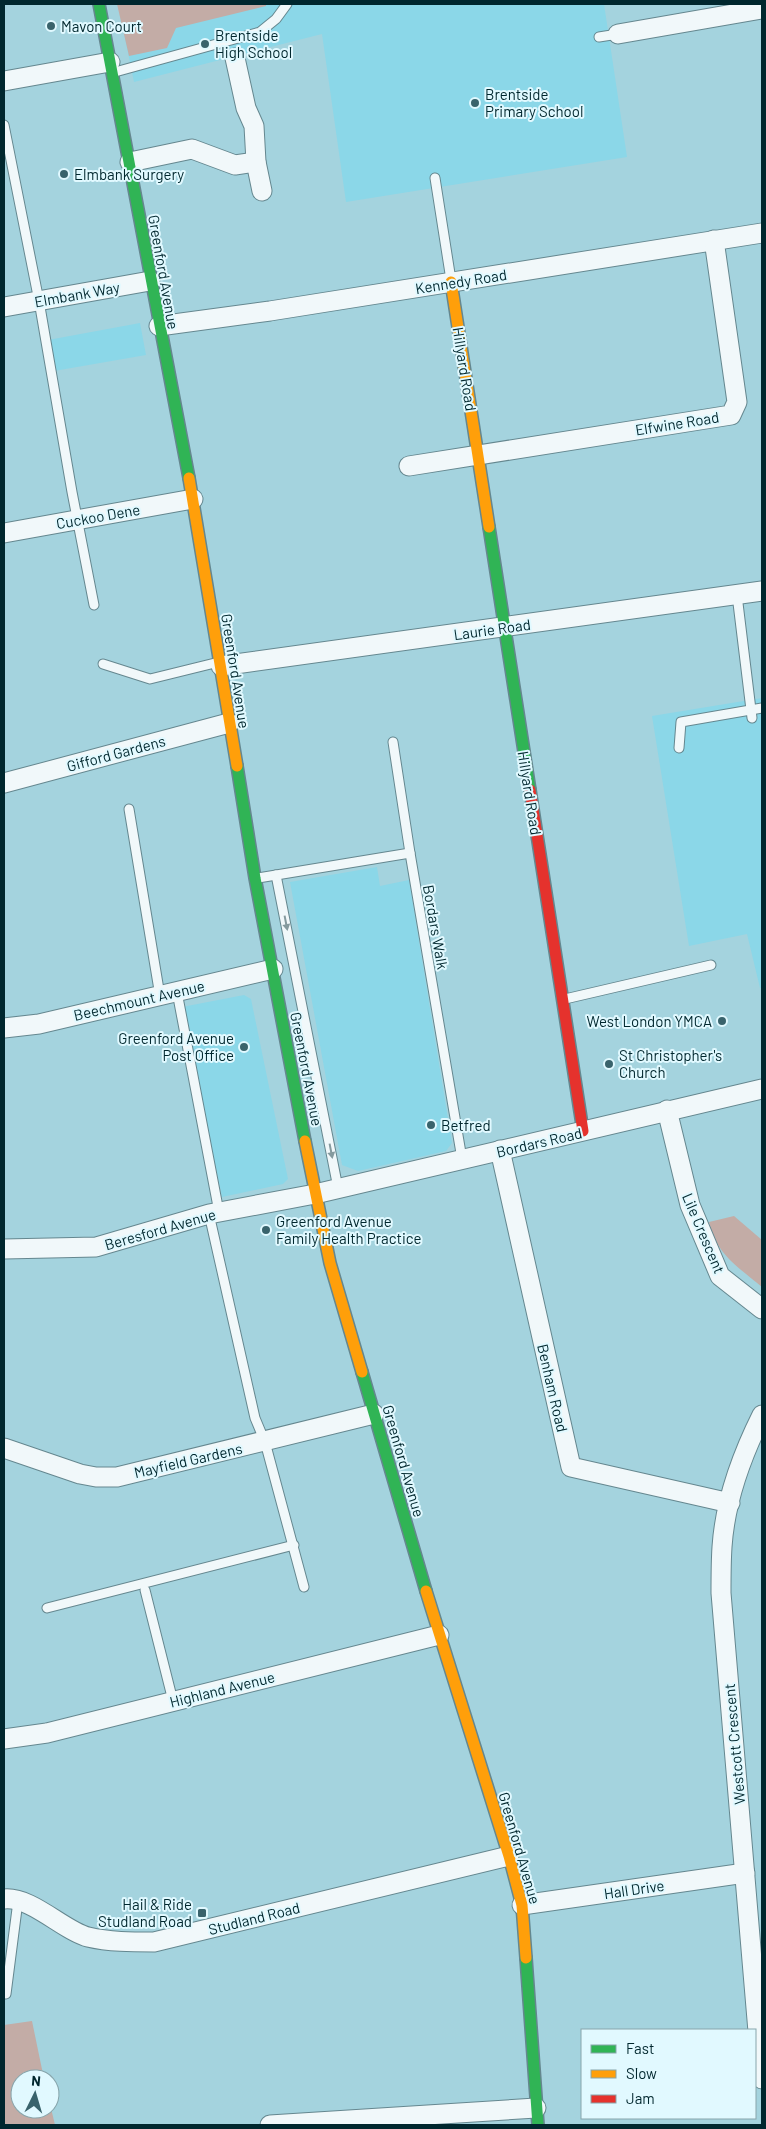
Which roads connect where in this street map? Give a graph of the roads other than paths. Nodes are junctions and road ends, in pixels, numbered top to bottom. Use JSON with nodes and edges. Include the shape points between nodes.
{"nodes":[{"id":1,"x":99,"y":4,"type":"edge"},
{"id":2,"x":287,"y":4,"type":"edge"},
{"id":3,"x":762,"y":9,"type":"edge"},
{"id":4,"x":609,"y":36,"type":"dead end"},
{"id":5,"x":235,"y":58,"type":"dead end"},
{"id":6,"x":111,"y":68,"type":"junction"},
{"id":7,"x":4,"y":81,"type":"edge"},
{"id":8,"x":4,"y":125,"type":"edge"},
{"id":9,"x":130,"y":162,"type":"junction"},
{"id":10,"x":256,"y":162,"type":"junction"},
{"id":11,"x":435,"y":178,"type":"dead end"},
{"id":12,"x":262,"y":191,"type":"dead end"},
{"id":13,"x":762,"y":233,"type":"edge"},
{"id":14,"x":714,"y":240,"type":"junction"},
{"id":15,"x":150,"y":281,"type":"junction"},
{"id":16,"x":451,"y":282,"type":"junction"},
{"id":17,"x":39,"y":301,"type":"junction"},
{"id":18,"x":4,"y":307,"type":"edge"},
{"id":19,"x":159,"y":326,"type":"junction"},
{"id":20,"x":478,"y":455,"type":"junction"},
{"id":21,"x":409,"y":466,"type":"dead end"},
{"id":22,"x":193,"y":499,"type":"junction"},
{"id":23,"x":78,"y":520,"type":"junction"},
{"id":24,"x":4,"y":534,"type":"edge"},
{"id":25,"x":762,"y":592,"type":"edge"},
{"id":26,"x":737,"y":595,"type":"junction"},
{"id":27,"x":94,"y":606,"type":"dead end"},
{"id":28,"x":504,"y":627,"type":"junction"},
{"id":29,"x":103,"y":664,"type":"dead end"},
{"id":30,"x":220,"y":664,"type":"junction"},
{"id":31,"x":762,"y":708,"type":"edge"},
{"id":32,"x":751,"y":714,"type":"junction"},
{"id":33,"x":229,"y":723,"type":"junction"},
{"id":34,"x":393,"y":742,"type":"dead end"},
{"id":35,"x":679,"y":748,"type":"dead end"},
{"id":36,"x":4,"y":783,"type":"edge"},
{"id":37,"x":129,"y":809,"type":"dead end"},
{"id":38,"x":410,"y":853,"type":"junction"},
{"id":39,"x":276,"y":875,"type":"junction"},
{"id":40,"x":255,"y":878,"type":"junction"},
{"id":41,"x":711,"y":965,"type":"dead end"},
{"id":42,"x":273,"y":969,"type":"junction"},
{"id":43,"x":169,"y":994,"type":"junction"},
{"id":44,"x":562,"y":999,"type":"junction"},
{"id":45,"x":4,"y":1028,"type":"edge"},
{"id":46,"x":762,"y":1089,"type":"edge"},
{"id":47,"x":667,"y":1110,"type":"junction"},
{"id":48,"x":582,"y":1132,"type":"junction"},
{"id":49,"x":500,"y":1150,"type":"junction"},
{"id":50,"x":462,"y":1159,"type":"junction"},
{"id":51,"x":338,"y":1188,"type":"junction"},
{"id":52,"x":315,"y":1194,"type":"junction"},
{"id":53,"x":214,"y":1213,"type":"junction"},
{"id":54,"x":4,"y":1249,"type":"edge"},
{"id":55,"x":762,"y":1309,"type":"edge"},
{"id":56,"x":374,"y":1414,"type":"junction"},
{"id":57,"x":762,"y":1415,"type":"edge"},
{"id":58,"x":265,"y":1442,"type":"junction"},
{"id":59,"x":4,"y":1448,"type":"edge"},
{"id":60,"x":730,"y":1503,"type":"junction"},
{"id":61,"x":294,"y":1545,"type":"junction"},
{"id":62,"x":304,"y":1587,"type":"dead end"},
{"id":63,"x":145,"y":1590,"type":"dead end"},
{"id":64,"x":47,"y":1608,"type":"dead end"},
{"id":65,"x":439,"y":1635,"type":"junction"},
{"id":66,"x":173,"y":1701,"type":"junction"},
{"id":67,"x":4,"y":1739,"type":"edge"},
{"id":68,"x":509,"y":1856,"type":"junction"},
{"id":69,"x":745,"y":1873,"type":"junction"},
{"id":70,"x":11,"y":1900,"type":"edge"},
{"id":71,"x":522,"y":1905,"type":"junction"},
{"id":72,"x":6,"y":1994,"type":"dead end"},
{"id":73,"x":762,"y":2079,"type":"edge"},
{"id":74,"x":537,"y":2117,"type":"edge"},
{"id":75,"x":335,"y":2123,"type":"edge"},
{"id":76,"x":270,"y":2125,"type":"edge"}],
"edges":[{"from":1,"to":6,"type":"street","name":"Greenford Avenue"},
{"from":2,"to":6,"type":"lane","via":[[260,32]]},
{"from":3,"to":4,"type":"street"},
{"from":5,"to":10,"type":"street","via":[[246,108],[254,126]]},
{"from":6,"to":7,"type":"street"},
{"from":6,"to":9,"type":"street","name":"Greenford Avenue"},
{"from":8,"to":17,"type":"lane"},
{"from":9,"to":10,"type":"street","via":[[192,149],[234,165]]},
{"from":9,"to":15,"type":"street","name":"Greenford Avenue"},
{"from":10,"to":12,"type":"street"},
{"from":11,"to":16,"type":"lane"},
{"from":13,"to":14,"type":"street","name":"Kennedy Road"},
{"from":14,"to":16,"type":"street","name":"Kennedy Road"},
{"from":14,"to":20,"type":"street","name":"Elfwine Road","via":[[737,402],[731,415]]},
{"from":15,"to":17,"type":"street","name":"Elmbank Way"},
{"from":15,"to":19,"type":"street","name":"Greenford Avenue"},
{"from":16,"to":19,"type":"street","name":"Kennedy Road"},
{"from":16,"to":20,"type":"street","name":"Hillyard Road"},
{"from":17,"to":18,"type":"street","name":"Elmbank Way"},
{"from":17,"to":23,"type":"lane"},
{"from":19,"to":22,"type":"street","name":"Greenford Avenue"},
{"from":20,"to":21,"type":"street"},
{"from":20,"to":28,"type":"street","name":"Hillyard Road"},
{"from":22,"to":23,"type":"street","name":"Cuckoo Dene"},
{"from":22,"to":30,"type":"street","name":"Greenford Avenue"},
{"from":23,"to":24,"type":"street","name":"Cuckoo Dene"},
{"from":23,"to":27,"type":"lane"},
{"from":25,"to":26,"type":"street","name":"Laurie Road"},
{"from":26,"to":28,"type":"street","name":"Laurie Road"},
{"from":26,"to":32,"type":"lane"},
{"from":28,"to":30,"type":"street","name":"Laurie Road"},
{"from":28,"to":44,"type":"street","name":"Hillyard Road"},
{"from":29,"to":30,"type":"lane","via":[[150,679]]},
{"from":30,"to":33,"type":"street","name":"Greenford Avenue"},
{"from":31,"to":32,"type":"lane"},
{"from":32,"to":35,"type":"lane","via":[[681,722]]},
{"from":33,"to":36,"type":"street","name":"Gifford Gardens"},
{"from":33,"to":40,"type":"street","name":"Greenford Avenue"},
{"from":34,"to":38,"type":"lane","name":"Bordars Walk"},
{"from":37,"to":43,"type":"lane"},
{"from":38,"to":39,"type":"lane"},
{"from":38,"to":50,"type":"lane","name":"Bordars Walk"},
{"from":39,"to":40,"type":"lane"},
{"from":39,"to":51,"type":"lane","one_way":true},
{"from":40,"to":42,"type":"street","name":"Greenford Avenue"},
{"from":41,"to":44,"type":"lane"},
{"from":42,"to":43,"type":"street","name":"Beechmount Avenue"},
{"from":42,"to":52,"type":"street","name":"Greenford Avenue"},
{"from":43,"to":45,"type":"street","name":"Beechmount Avenue","via":[[39,1024]]},
{"from":43,"to":53,"type":"lane"},
{"from":44,"to":48,"type":"street","name":"Hillyard Road"},
{"from":46,"to":47,"type":"street","name":"Bordars Road"},
{"from":47,"to":48,"type":"street","name":"Bordars Road"},
{"from":47,"to":55,"type":"street","name":"Lile Crescent","via":[[690,1206],[720,1276]]},
{"from":48,"to":49,"type":"street","name":"Bordars Road"},
{"from":49,"to":50,"type":"street","name":"Bordars Road"},
{"from":49,"to":60,"type":"street","name":"Benham Road","via":[[571,1467]]},
{"from":50,"to":51,"type":"street","name":"Bordars Road"},
{"from":51,"to":52,"type":"street","name":"Bordars Road"},
{"from":52,"to":53,"type":"street","name":"Beresford Avenue"},
{"from":52,"to":56,"type":"street","name":"Greenford Avenue","via":[[330,1263]]},
{"from":53,"to":54,"type":"street","name":"Beresford Avenue","via":[[96,1247]]},
{"from":53,"to":58,"type":"lane","via":[[242,1367]]},
{"from":56,"to":58,"type":"street","name":"Mayfield Gardens"},
{"from":56,"to":65,"type":"street","name":"Greenford Avenue"},
{"from":57,"to":60,"type":"street","name":"Westcott Crescent","via":[[738,1471]]},
{"from":58,"to":59,"type":"street","name":"Mayfield Gardens","via":[[117,1478],[80,1474]]},
{"from":58,"to":61,"type":"lane"},
{"from":60,"to":69,"type":"street","name":"Westcott Crescent","via":[[722,1545],[721,1593]]},
{"from":61,"to":62,"type":"lane"},
{"from":61,"to":64,"type":"lane"},
{"from":63,"to":66,"type":"lane"},
{"from":65,"to":66,"type":"street","name":"Highland Avenue"},
{"from":65,"to":68,"type":"street","name":"Greenford Avenue"},
{"from":66,"to":67,"type":"street","name":"Highland Avenue","via":[[47,1733]]},
{"from":68,"to":70,"type":"street","name":"Studland Road","via":[[154,1942],[86,1937],[52,1916]]},
{"from":68,"to":71,"type":"street","name":"Greenford Avenue"},
{"from":69,"to":71,"type":"street","name":"Hall Drive"},
{"from":69,"to":73,"type":"street","name":"Westcott Crescent"},
{"from":70,"to":72,"type":"lane"},
{"from":71,"to":74,"type":"street","name":"Greenford Avenue"},
{"from":74,"to":75,"type":"street"},
{"from":75,"to":76,"type":"street"}]}
